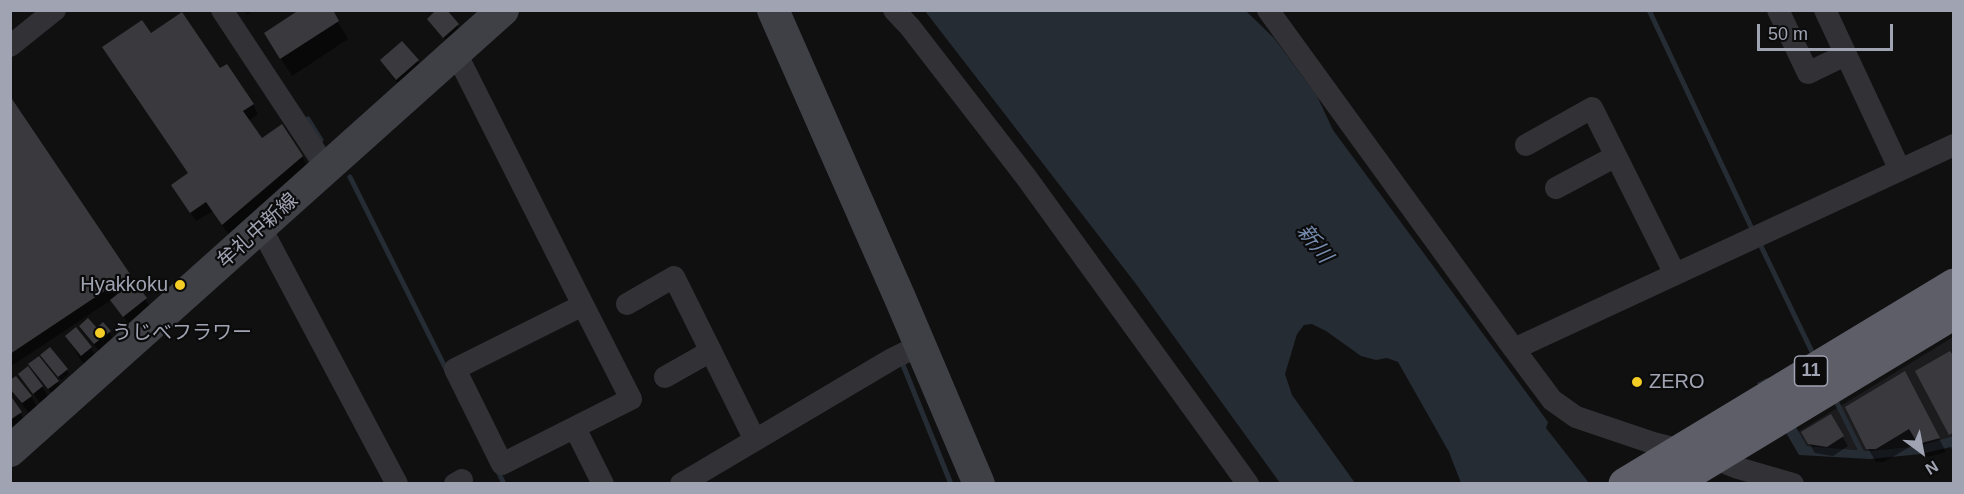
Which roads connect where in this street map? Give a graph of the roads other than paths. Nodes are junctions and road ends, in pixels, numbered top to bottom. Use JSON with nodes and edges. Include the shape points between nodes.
{"nodes":[{"id":1,"x":55,"y":10,"type":"edge"},
{"id":2,"x":222,"y":10,"type":"edge"},
{"id":3,"x":503,"y":10,"type":"edge"},
{"id":4,"x":773,"y":10,"type":"edge"},
{"id":5,"x":894,"y":10,"type":"edge"},
{"id":6,"x":1268,"y":10,"type":"edge"},
{"id":7,"x":1779,"y":10,"type":"edge"},
{"id":8,"x":1825,"y":10,"type":"edge"},
{"id":9,"x":10,"y":46,"type":"edge"},
{"id":10,"x":456,"y":53,"type":"junction"},
{"id":11,"x":1845,"y":55,"type":"junction"},
{"id":12,"x":1526,"y":145,"type":"dead end"},
{"id":13,"x":1953,"y":145,"type":"edge"},
{"id":14,"x":1616,"y":156,"type":"junction"},
{"id":15,"x":327,"y":170,"type":"junction"},
{"id":16,"x":1900,"y":170,"type":"junction"},
{"id":17,"x":1556,"y":188,"type":"dead end"},
{"id":18,"x":261,"y":228,"type":"junction"},
{"id":19,"x":1675,"y":274,"type":"junction"},
{"id":20,"x":1953,"y":285,"type":"edge"},
{"id":21,"x":627,"y":304,"type":"dead end"},
{"id":22,"x":583,"y":305,"type":"junction"},
{"id":23,"x":1953,"y":313,"type":"edge"},
{"id":24,"x":920,"y":345,"type":"junction"},
{"id":25,"x":1514,"y":349,"type":"junction"},
{"id":26,"x":711,"y":351,"type":"junction"},
{"id":27,"x":665,"y":377,"type":"dead end"},
{"id":28,"x":575,"y":428,"type":"junction"},
{"id":29,"x":755,"y":440,"type":"junction"},
{"id":30,"x":10,"y":451,"type":"edge"},
{"id":31,"x":1686,"y":463,"type":"edge"},
{"id":32,"x":397,"y":483,"type":"edge"},
{"id":33,"x":603,"y":483,"type":"edge"},
{"id":34,"x":681,"y":483,"type":"edge"},
{"id":35,"x":979,"y":483,"type":"edge"},
{"id":36,"x":1248,"y":483,"type":"edge"},
{"id":37,"x":1625,"y":483,"type":"edge"},
{"id":38,"x":1793,"y":483,"type":"edge"}],
"edges":[{"from":1,"to":9,"type":"street"},
{"from":2,"to":15,"type":"street"},
{"from":3,"to":10,"type":"main road","name":"牟礼中新線"},
{"from":4,"to":24,"type":"main road"},
{"from":5,"to":36,"type":"street","via":[[1026,177]]},
{"from":6,"to":25,"type":"street"},
{"from":7,"to":11,"type":"street","via":[[1808,73]]},
{"from":8,"to":11,"type":"street"},
{"from":10,"to":15,"type":"main road","name":"牟礼中新線"},
{"from":10,"to":22,"type":"street"},
{"from":11,"to":16,"type":"street"},
{"from":12,"to":14,"type":"street","via":[[1592,108]]},
{"from":13,"to":16,"type":"street"},
{"from":14,"to":17,"type":"street"},
{"from":14,"to":19,"type":"street"},
{"from":15,"to":18,"type":"main road","name":"牟礼中新線"},
{"from":16,"to":19,"type":"street"},
{"from":18,"to":30,"type":"main road","name":"牟礼中新線"},
{"from":18,"to":32,"type":"street"},
{"from":19,"to":25,"type":"street"},
{"from":20,"to":31,"type":"highway","number":"11"},
{"from":21,"to":26,"type":"street","via":[[674,277]]},
{"from":22,"to":28,"type":"street","via":[[631,399]]},
{"from":22,"to":28,"type":"street","via":[[455,369],[502,464]]},
{"from":23,"to":31,"type":"highway","number":"11"},
{"from":24,"to":29,"type":"street"},
{"from":24,"to":35,"type":"main road"},
{"from":25,"to":31,"type":"street","via":[[1552,400],[1576,417],[1653,443]]},
{"from":26,"to":27,"type":"street"},
{"from":26,"to":29,"type":"street"},
{"from":28,"to":33,"type":"street"},
{"from":29,"to":34,"type":"street"},
{"from":31,"to":37,"type":"highway","number":"11"},
{"from":31,"to":38,"type":"street","via":[[1738,468]]}]}
